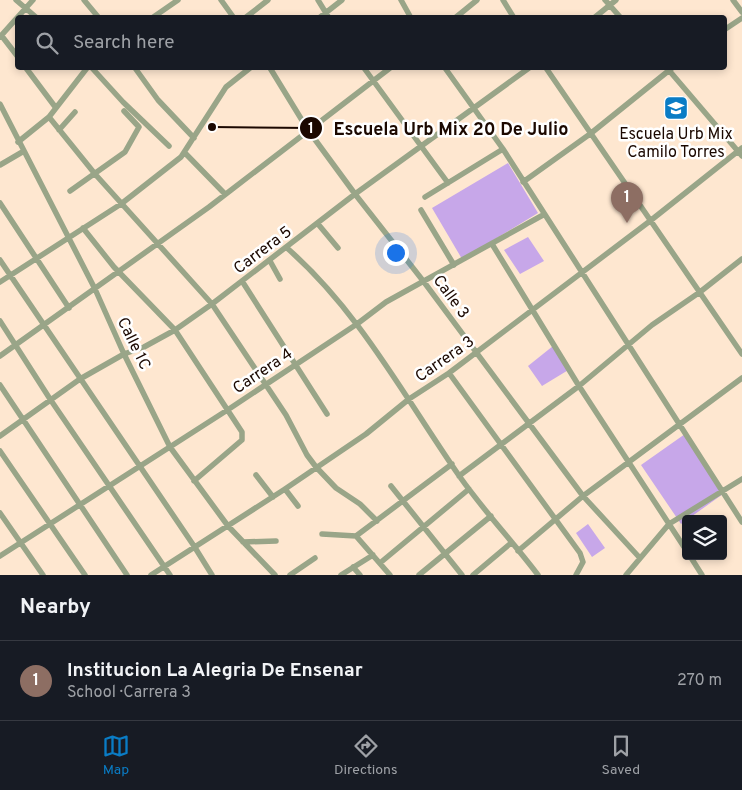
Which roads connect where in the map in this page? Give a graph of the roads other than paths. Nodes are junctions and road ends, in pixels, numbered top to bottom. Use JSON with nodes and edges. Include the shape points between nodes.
{"nodes":[{"id":1,"x":16,"y":0,"type":"edge"},
{"id":2,"x":33,"y":0,"type":"edge"},
{"id":3,"x":84,"y":0,"type":"edge"},
{"id":4,"x":178,"y":0,"type":"edge"},
{"id":5,"x":221,"y":0,"type":"edge"},
{"id":6,"x":268,"y":0,"type":"edge"},
{"id":7,"x":318,"y":0,"type":"edge"},
{"id":8,"x":342,"y":0,"type":"edge"},
{"id":9,"x":400,"y":0,"type":"edge"},
{"id":10,"x":477,"y":0,"type":"edge"},
{"id":11,"x":503,"y":0,"type":"edge"},
{"id":12,"x":616,"y":0,"type":"edge"},
{"id":13,"x":733,"y":0,"type":"edge"},
{"id":14,"x":607,"y":3,"type":"edge"},
{"id":15,"x":26,"y":8,"type":"junction"},
{"id":16,"x":742,"y":12,"type":"edge"},
{"id":17,"x":20,"y":15,"type":"edge"},
{"id":18,"x":34,"y":15,"type":"edge"},
{"id":19,"x":96,"y":15,"type":"edge"},
{"id":20,"x":156,"y":15,"type":"edge"},
{"id":21,"x":232,"y":15,"type":"edge"},
{"id":22,"x":249,"y":15,"type":"edge"},
{"id":23,"x":327,"y":15,"type":"edge"},
{"id":24,"x":409,"y":15,"type":"edge"},
{"id":25,"x":459,"y":15,"type":"edge"},
{"id":26,"x":512,"y":15,"type":"edge"},
{"id":27,"x":597,"y":15,"type":"edge"},
{"id":28,"x":618,"y":15,"type":"edge"},
{"id":29,"x":742,"y":18,"type":"edge"},
{"id":30,"x":15,"y":20,"type":"edge"},
{"id":31,"x":727,"y":28,"type":"edge"},
{"id":32,"x":1,"y":36,"type":"edge"},
{"id":33,"x":15,"y":53,"type":"edge"},
{"id":34,"x":28,"y":70,"type":"edge"},
{"id":35,"x":85,"y":70,"type":"edge"},
{"id":36,"x":94,"y":70,"type":"edge"},
{"id":37,"x":136,"y":70,"type":"edge"},
{"id":38,"x":247,"y":70,"type":"edge"},
{"id":39,"x":271,"y":70,"type":"edge"},
{"id":40,"x":366,"y":70,"type":"edge"},
{"id":41,"x":387,"y":70,"type":"edge"},
{"id":42,"x":446,"y":70,"type":"edge"},
{"id":43,"x":526,"y":70,"type":"edge"},
{"id":44,"x":547,"y":70,"type":"edge"},
{"id":45,"x":667,"y":70,"type":"edge"},
{"id":46,"x":671,"y":70,"type":"edge"},
{"id":47,"x":373,"y":80,"type":"junction"},
{"id":48,"x":0,"y":104,"type":"edge"},
{"id":49,"x":473,"y":107,"type":"junction"},
{"id":50,"x":56,"y":108,"type":"junction"},
{"id":51,"x":124,"y":111,"type":"dead end"},
{"id":52,"x":75,"y":112,"type":"dead end"},
{"id":53,"x":49,"y":117,"type":"junction"},
{"id":54,"x":59,"y":130,"type":"junction"},
{"id":55,"x":308,"y":130,"type":"junction"},
{"id":56,"x":590,"y":134,"type":"junction"},
{"id":57,"x":194,"y":138,"type":"junction"},
{"id":58,"x":18,"y":142,"type":"junction"},
{"id":59,"x":421,"y":145,"type":"junction"},
{"id":60,"x":169,"y":146,"type":"dead end"},
{"id":61,"x":502,"y":149,"type":"junction"},
{"id":62,"x":24,"y":151,"type":"junction"},
{"id":63,"x":741,"y":152,"type":"edge"},
{"id":64,"x":183,"y":155,"type":"junction"},
{"id":65,"x":0,"y":166,"type":"edge"},
{"id":66,"x":95,"y":174,"type":"junction"},
{"id":67,"x":523,"y":182,"type":"junction"},
{"id":68,"x":448,"y":183,"type":"junction"},
{"id":69,"x":70,"y":191,"type":"dead end"},
{"id":70,"x":225,"y":194,"type":"junction"},
{"id":71,"x":355,"y":194,"type":"junction"},
{"id":72,"x":425,"y":197,"type":"dead end"},
{"id":73,"x":0,"y":203,"type":"edge"},
{"id":74,"x":121,"y":204,"type":"junction"},
{"id":75,"x":421,"y":210,"type":"dead end"},
{"id":76,"x":543,"y":215,"type":"junction"},
{"id":77,"x":650,"y":221,"type":"junction"},
{"id":78,"x":318,"y":224,"type":"junction"},
{"id":79,"x":83,"y":228,"type":"junction"},
{"id":80,"x":68,"y":238,"type":"junction"},
{"id":81,"x":156,"y":243,"type":"junction"},
{"id":82,"x":492,"y":244,"type":"junction"},
{"id":83,"x":288,"y":247,"type":"junction"},
{"id":84,"x":338,"y":248,"type":"dead end"},
{"id":85,"x":35,"y":259,"type":"junction"},
{"id":86,"x":742,"y":259,"type":"edge"},
{"id":87,"x":0,"y":260,"type":"edge"},
{"id":88,"x":270,"y":261,"type":"junction"},
{"id":89,"x":454,"y":265,"type":"junction"},
{"id":90,"x":118,"y":271,"type":"junction"},
{"id":91,"x":582,"y":273,"type":"junction"},
{"id":92,"x":10,"y":275,"type":"junction"},
{"id":93,"x":280,"y":279,"type":"dead end"},
{"id":94,"x":242,"y":281,"type":"junction"},
{"id":95,"x":0,"y":282,"type":"edge"},
{"id":96,"x":424,"y":282,"type":"junction"},
{"id":97,"x":95,"y":289,"type":"junction"},
{"id":98,"x":700,"y":292,"type":"junction"},
{"id":99,"x":212,"y":304,"type":"junction"},
{"id":100,"x":69,"y":308,"type":"junction"},
{"id":101,"x":532,"y":311,"type":"junction"},
{"id":102,"x":0,"y":321,"type":"edge"},
{"id":103,"x":357,"y":324,"type":"junction"},
{"id":104,"x":44,"y":327,"type":"junction"},
{"id":105,"x":175,"y":330,"type":"junction"},
{"id":106,"x":16,"y":345,"type":"junction"},
{"id":107,"x":627,"y":346,"type":"junction"},
{"id":108,"x":476,"y":352,"type":"junction"},
{"id":109,"x":124,"y":354,"type":"junction"},
{"id":110,"x":742,"y":354,"type":"edge"},
{"id":111,"x":0,"y":356,"type":"edge"},
{"id":112,"x":296,"y":364,"type":"junction"},
{"id":113,"x":450,"y":373,"type":"junction"},
{"id":114,"x":742,"y":378,"type":"edge"},
{"id":115,"x":80,"y":379,"type":"junction"},
{"id":116,"x":266,"y":384,"type":"junction"},
{"id":117,"x":0,"y":385,"type":"edge"},
{"id":118,"x":579,"y":386,"type":"junction"},
{"id":119,"x":50,"y":399,"type":"junction"},
{"id":120,"x":409,"y":399,"type":"junction"},
{"id":121,"x":229,"y":409,"type":"junction"},
{"id":122,"x":327,"y":414,"type":"dead end"},
{"id":123,"x":22,"y":420,"type":"junction"},
{"id":124,"x":681,"y":424,"type":"junction"},
{"id":125,"x":530,"y":425,"type":"junction"},
{"id":126,"x":0,"y":436,"type":"edge"},
{"id":127,"x":503,"y":445,"type":"junction"},
{"id":128,"x":170,"y":447,"type":"junction"},
{"id":129,"x":0,"y":451,"type":"edge"},
{"id":130,"x":452,"y":464,"type":"junction"},
{"id":131,"x":629,"y":464,"type":"junction"},
{"id":132,"x":139,"y":465,"type":"junction"},
{"id":133,"x":316,"y":467,"type":"junction"},
{"id":134,"x":256,"y":475,"type":"dead end"},
{"id":135,"x":459,"y":476,"type":"junction"},
{"id":136,"x":742,"y":479,"type":"edge"},
{"id":137,"x":194,"y":481,"type":"junction"},
{"id":138,"x":109,"y":484,"type":"junction"},
{"id":139,"x":391,"y":486,"type":"dead end"},
{"id":140,"x":285,"y":489,"type":"junction"},
{"id":141,"x":469,"y":489,"type":"junction"},
{"id":142,"x":723,"y":492,"type":"junction"},
{"id":143,"x":273,"y":496,"type":"junction"},
{"id":144,"x":581,"y":498,"type":"junction"},
{"id":145,"x":403,"y":501,"type":"junction"},
{"id":146,"x":78,"y":505,"type":"junction"},
{"id":147,"x":298,"y":506,"type":"dead end"},
{"id":148,"x":0,"y":513,"type":"edge"},
{"id":149,"x":491,"y":516,"type":"junction"},
{"id":150,"x":557,"y":520,"type":"junction"},
{"id":151,"x":377,"y":521,"type":"junction"},
{"id":152,"x":742,"y":522,"type":"edge"},
{"id":153,"x":669,"y":524,"type":"junction"},
{"id":154,"x":50,"y":526,"type":"junction"},
{"id":155,"x":228,"y":526,"type":"junction"},
{"id":156,"x":423,"y":527,"type":"junction"},
{"id":157,"x":322,"y":534,"type":"dead end"},
{"id":158,"x":356,"y":536,"type":"junction"},
{"id":159,"x":276,"y":540,"type":"dead end"},
{"id":160,"x":243,"y":542,"type":"junction"},
{"id":161,"x":22,"y":543,"type":"junction"},
{"id":162,"x":511,"y":543,"type":"junction"},
{"id":163,"x":682,"y":544,"type":"edge"},
{"id":164,"x":194,"y":546,"type":"junction"},
{"id":165,"x":518,"y":551,"type":"junction"},
{"id":166,"x":445,"y":554,"type":"junction"},
{"id":167,"x":373,"y":555,"type":"junction"},
{"id":168,"x":0,"y":556,"type":"edge"},
{"id":169,"x":639,"y":557,"type":"junction"},
{"id":170,"x":316,"y":558,"type":"dead end"},
{"id":171,"x":693,"y":560,"type":"edge"},
{"id":172,"x":380,"y":563,"type":"junction"},
{"id":173,"x":164,"y":567,"type":"junction"},
{"id":174,"x":353,"y":567,"type":"junction"},
{"id":175,"x":536,"y":572,"type":"edge"},
{"id":176,"x":626,"y":574,"type":"edge"},
{"id":177,"x":43,"y":575,"type":"edge"},
{"id":178,"x":85,"y":575,"type":"edge"},
{"id":179,"x":127,"y":575,"type":"edge"},
{"id":180,"x":151,"y":575,"type":"edge"},
{"id":181,"x":170,"y":575,"type":"edge"},
{"id":182,"x":212,"y":575,"type":"edge"},
{"id":183,"x":275,"y":575,"type":"edge"},
{"id":184,"x":290,"y":575,"type":"edge"},
{"id":185,"x":341,"y":575,"type":"edge"},
{"id":186,"x":360,"y":575,"type":"edge"},
{"id":187,"x":390,"y":575,"type":"edge"},
{"id":188,"x":419,"y":575,"type":"edge"},
{"id":189,"x":462,"y":575,"type":"edge"},
{"id":190,"x":472,"y":575,"type":"edge"},
{"id":191,"x":528,"y":575,"type":"edge"},
{"id":192,"x":576,"y":575,"type":"edge"},
{"id":193,"x":702,"y":575,"type":"edge"}],
"edges":[{"from":1,"to":15,"type":"street"},
{"from":2,"to":15,"type":"street"},
{"from":3,"to":19,"type":"street"},
{"from":4,"to":20,"type":"street"},
{"from":5,"to":21,"type":"street"},
{"from":6,"to":22,"type":"street"},
{"from":7,"to":23,"type":"street"},
{"from":8,"to":23,"type":"street"},
{"from":9,"to":24,"type":"street"},
{"from":10,"to":25,"type":"street"},
{"from":11,"to":26,"type":"street"},
{"from":12,"to":14,"type":"street"},
{"from":13,"to":16,"type":"street"},
{"from":14,"to":27,"type":"street"},
{"from":14,"to":28,"type":"street"},
{"from":15,"to":17,"type":"street"},
{"from":15,"to":18,"type":"street"},
{"from":29,"to":31,"type":"street"},
{"from":30,"to":32,"type":"street"},
{"from":32,"to":33,"type":"street"},
{"from":34,"to":50,"type":"street"},
{"from":35,"to":50,"type":"street"},
{"from":36,"to":60,"type":"street"},
{"from":37,"to":57,"type":"street","via":[[158,100]]},
{"from":38,"to":57,"type":"street","via":[[226,87]]},
{"from":39,"to":55,"type":"street","name":"Calle 3"},
{"from":40,"to":47,"type":"street"},
{"from":41,"to":47,"type":"street"},
{"from":42,"to":49,"type":"street"},
{"from":43,"to":49,"type":"street","name":"Carrera 5"},
{"from":44,"to":56,"type":"street"},
{"from":45,"to":56,"type":"street"},
{"from":46,"to":63,"type":"street"},
{"from":47,"to":55,"type":"street"},
{"from":47,"to":59,"type":"street"},
{"from":48,"to":58,"type":"street","name":"Calle 1C"},
{"from":49,"to":59,"type":"street","name":"Carrera 5"},
{"from":49,"to":61,"type":"street"},
{"from":50,"to":53,"type":"street"},
{"from":51,"to":66,"type":"street","via":[[137,123],[138,131],[124,152]]},
{"from":52,"to":54,"type":"street"},
{"from":53,"to":54,"type":"street"},
{"from":53,"to":58,"type":"street"},
{"from":54,"to":66,"type":"street"},
{"from":55,"to":70,"type":"street"},
{"from":55,"to":71,"type":"street","name":"Calle 3"},
{"from":56,"to":67,"type":"street"},
{"from":56,"to":77,"type":"street"},
{"from":57,"to":64,"type":"street"},
{"from":58,"to":62,"type":"street","name":"Calle 1C"},
{"from":59,"to":68,"type":"street"},
{"from":59,"to":71,"type":"street","name":"Carrera 5"},
{"from":61,"to":67,"type":"street"},
{"from":61,"to":68,"type":"street"},
{"from":62,"to":65,"type":"street"},
{"from":62,"to":80,"type":"street","name":"Calle 1C"},
{"from":63,"to":77,"type":"street","name":"Carrera 3"},
{"from":64,"to":70,"type":"street"},
{"from":64,"to":74,"type":"street"},
{"from":66,"to":69,"type":"street"},
{"from":66,"to":74,"type":"street"},
{"from":67,"to":76,"type":"street"},
{"from":68,"to":72,"type":"street"},
{"from":70,"to":81,"type":"street"},
{"from":71,"to":78,"type":"street","name":"Carrera 5"},
{"from":71,"to":96,"type":"street","name":"Calle 3"},
{"from":73,"to":85,"type":"street"},
{"from":74,"to":79,"type":"street"},
{"from":74,"to":81,"type":"street"},
{"from":75,"to":89,"type":"street"},
{"from":76,"to":82,"type":"street","name":"Carrera 4"},
{"from":76,"to":91,"type":"street"},
{"from":77,"to":91,"type":"street","name":"Carrera 3"},
{"from":77,"to":98,"type":"street"},
{"from":78,"to":83,"type":"street","name":"Carrera 5"},
{"from":78,"to":84,"type":"street"},
{"from":79,"to":80,"type":"street"},
{"from":79,"to":90,"type":"street"},
{"from":80,"to":85,"type":"street"},
{"from":80,"to":97,"type":"street","name":"Calle 1C"},
{"from":81,"to":90,"type":"street"},
{"from":81,"to":99,"type":"street"},
{"from":82,"to":89,"type":"street","name":"Carrera 4"},
{"from":82,"to":101,"type":"street"},
{"from":83,"to":88,"type":"street","name":"Carrera 5"},
{"from":83,"to":103,"type":"street","via":[[316,274]]},
{"from":85,"to":92,"type":"street"},
{"from":85,"to":100,"type":"street"},
{"from":86,"to":98,"type":"street"},
{"from":87,"to":92,"type":"street"},
{"from":88,"to":93,"type":"street"},
{"from":88,"to":94,"type":"street","name":"Carrera 5"},
{"from":89,"to":96,"type":"street","name":"Carrera 4"},
{"from":90,"to":97,"type":"street"},
{"from":90,"to":105,"type":"street"},
{"from":91,"to":101,"type":"street","name":"Carrera 3"},
{"from":91,"to":107,"type":"street"},
{"from":92,"to":95,"type":"street"},
{"from":92,"to":104,"type":"street"},
{"from":94,"to":99,"type":"street","name":"Carrera 5"},
{"from":94,"to":112,"type":"street"},
{"from":96,"to":103,"type":"street","name":"Carrera 4","via":[[386,302]]},
{"from":96,"to":108,"type":"street","name":"Calle 3"},
{"from":97,"to":100,"type":"street"},
{"from":97,"to":109,"type":"street","name":"Calle 1C"},
{"from":98,"to":107,"type":"street"},
{"from":98,"to":110,"type":"street"},
{"from":99,"to":105,"type":"street","name":"Carrera 5"},
{"from":99,"to":116,"type":"street"},
{"from":100,"to":104,"type":"street"},
{"from":101,"to":108,"type":"street","name":"Carrera 3"},
{"from":101,"to":118,"type":"street"},
{"from":102,"to":106,"type":"street"},
{"from":103,"to":112,"type":"street","name":"Carrera 4"},
{"from":103,"to":120,"type":"street"},
{"from":104,"to":106,"type":"street"},
{"from":104,"to":115,"type":"street"},
{"from":105,"to":109,"type":"street","name":"Carrera 5"},
{"from":105,"to":121,"type":"street"},
{"from":106,"to":111,"type":"street"},
{"from":106,"to":119,"type":"street"},
{"from":107,"to":118,"type":"street"},
{"from":107,"to":124,"type":"street"},
{"from":108,"to":113,"type":"street","name":"Carrera 3"},
{"from":108,"to":125,"type":"street","name":"Calle 3"},
{"from":109,"to":115,"type":"street","name":"Carrera 5"},
{"from":109,"to":128,"type":"street","name":"Calle 1C"},
{"from":112,"to":116,"type":"street","name":"Carrera 4"},
{"from":112,"to":122,"type":"street"},
{"from":113,"to":120,"type":"street","name":"Carrera 3"},
{"from":113,"to":127,"type":"street"},
{"from":114,"to":124,"type":"street"},
{"from":115,"to":119,"type":"street","name":"Carrera 5"},
{"from":115,"to":132,"type":"street"},
{"from":116,"to":121,"type":"street","name":"Carrera 4"},
{"from":116,"to":133,"type":"street"},
{"from":117,"to":123,"type":"street"},
{"from":118,"to":125,"type":"street"},
{"from":118,"to":131,"type":"street"},
{"from":119,"to":123,"type":"street","name":"Carrera 5"},
{"from":119,"to":138,"type":"street"},
{"from":120,"to":130,"type":"street"},
{"from":120,"to":133,"type":"street","name":"Carrera 3","via":[[366,434]]},
{"from":121,"to":128,"type":"street","name":"Carrera 4"},
{"from":121,"to":137,"type":"street","via":[[242,432],[242,440]]},
{"from":123,"to":126,"type":"street","name":"Carrera 5"},
{"from":123,"to":146,"type":"street"},
{"from":124,"to":131,"type":"street"},
{"from":124,"to":142,"type":"street"},
{"from":125,"to":127,"type":"street"},
{"from":125,"to":144,"type":"street","name":"Calle 3"},
{"from":127,"to":135,"type":"street"},
{"from":127,"to":150,"type":"street"},
{"from":128,"to":132,"type":"street","name":"Carrera 4"},
{"from":128,"to":137,"type":"street","name":"Calle 1C"},
{"from":129,"to":154,"type":"street"},
{"from":130,"to":135,"type":"street"},
{"from":130,"to":145,"type":"street"},
{"from":131,"to":144,"type":"street"},
{"from":131,"to":153,"type":"street"},
{"from":132,"to":138,"type":"street","name":"Carrera 4"},
{"from":132,"to":164,"type":"street"},
{"from":133,"to":140,"type":"street","name":"Carrera 3"},
{"from":133,"to":151,"type":"street"},
{"from":134,"to":143,"type":"street"},
{"from":135,"to":141,"type":"street"},
{"from":136,"to":142,"type":"street"},
{"from":137,"to":155,"type":"street","name":"Calle 1C"},
{"from":138,"to":146,"type":"street","name":"Carrera 4"},
{"from":138,"to":173,"type":"street"},
{"from":139,"to":145,"type":"street"},
{"from":140,"to":143,"type":"street","name":"Carrera 3"},
{"from":140,"to":147,"type":"street"},
{"from":141,"to":149,"type":"street"},
{"from":141,"to":156,"type":"street"},
{"from":142,"to":152,"type":"street"},
{"from":142,"to":153,"type":"street"},
{"from":143,"to":155,"type":"street","name":"Carrera 3"},
{"from":144,"to":150,"type":"street"},
{"from":144,"to":169,"type":"street","name":"Calle 3"},
{"from":145,"to":151,"type":"street"},
{"from":145,"to":156,"type":"street"},
{"from":146,"to":154,"type":"street","name":"Carrera 4"},
{"from":146,"to":179,"type":"street"},
{"from":148,"to":161,"type":"street"},
{"from":149,"to":162,"type":"street"},
{"from":149,"to":166,"type":"street"},
{"from":150,"to":165,"type":"street"},
{"from":150,"to":192,"type":"street","via":[[582,557],[582,565]]},
{"from":151,"to":158,"type":"street"},
{"from":153,"to":163,"type":"street"},
{"from":153,"to":169,"type":"street"},
{"from":154,"to":161,"type":"street","name":"Carrera 4"},
{"from":154,"to":178,"type":"street"},
{"from":155,"to":160,"type":"street","name":"Calle 1C"},
{"from":155,"to":164,"type":"street","name":"Carrera 3"},
{"from":156,"to":166,"type":"street"},
{"from":156,"to":172,"type":"street"},
{"from":157,"to":158,"type":"street"},
{"from":158,"to":167,"type":"street"},
{"from":159,"to":160,"type":"street"},
{"from":160,"to":183,"type":"street","name":"Calle 1C"},
{"from":161,"to":168,"type":"street","name":"Carrera 4"},
{"from":161,"to":177,"type":"street"},
{"from":162,"to":165,"type":"street"},
{"from":162,"to":190,"type":"street"},
{"from":164,"to":173,"type":"street","name":"Carrera 3"},
{"from":164,"to":182,"type":"street"},
{"from":165,"to":175,"type":"street"},
{"from":166,"to":188,"type":"street"},
{"from":166,"to":189,"type":"street"},
{"from":167,"to":172,"type":"street"},
{"from":167,"to":174,"type":"street"},
{"from":169,"to":176,"type":"street"},
{"from":170,"to":184,"type":"street"},
{"from":171,"to":193,"type":"street"},
{"from":172,"to":187,"type":"street"},
{"from":173,"to":180,"type":"street","name":"Carrera 3"},
{"from":173,"to":181,"type":"street"},
{"from":174,"to":185,"type":"street"},
{"from":174,"to":186,"type":"street"},
{"from":175,"to":191,"type":"street"}]}
